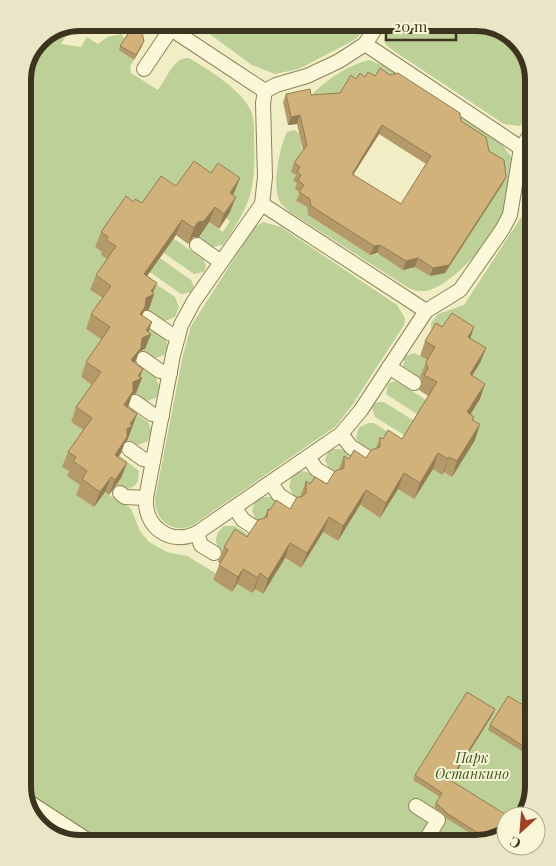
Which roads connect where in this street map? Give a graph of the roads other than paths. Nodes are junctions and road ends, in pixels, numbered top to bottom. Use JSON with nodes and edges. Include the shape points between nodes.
{"nodes":[{"id":1,"x":166,"y":31,"type":"edge"},
{"id":2,"x":178,"y":31,"type":"edge"},
{"id":3,"x":374,"y":31,"type":"edge"},
{"id":4,"x":365,"y":44,"type":"junction"},
{"id":5,"x":144,"y":70,"type":"dead end"},
{"id":6,"x":265,"y":91,"type":"junction"},
{"id":7,"x":525,"y":143,"type":"edge"},
{"id":8,"x":262,"y":204,"type":"junction"},
{"id":9,"x":197,"y":245,"type":"edge"},
{"id":10,"x":222,"y":262,"type":"junction"},
{"id":11,"x":426,"y":311,"type":"junction"},
{"id":12,"x":147,"y":318,"type":"edge"},
{"id":13,"x":178,"y":336,"type":"junction"},
{"id":14,"x":143,"y":359,"type":"edge"},
{"id":15,"x":389,"y":367,"type":"junction"},
{"id":16,"x":170,"y":373,"type":"junction"},
{"id":17,"x":414,"y":383,"type":"dead end"},
{"id":18,"x":135,"y":402,"type":"edge"},
{"id":19,"x":162,"y":416,"type":"junction"},
{"id":20,"x":341,"y":434,"type":"junction"},
{"id":21,"x":129,"y":449,"type":"edge"},
{"id":22,"x":367,"y":457,"type":"edge"},
{"id":23,"x":309,"y":458,"type":"junction"},
{"id":24,"x":153,"y":461,"type":"junction"},
{"id":25,"x":331,"y":478,"type":"edge"},
{"id":26,"x":271,"y":484,"type":"junction"},
{"id":27,"x":120,"y":494,"type":"edge"},
{"id":28,"x":146,"y":498,"type":"junction"},
{"id":29,"x":293,"y":504,"type":"edge"},
{"id":30,"x":235,"y":508,"type":"junction"},
{"id":31,"x":254,"y":527,"type":"edge"},
{"id":32,"x":197,"y":533,"type":"junction"},
{"id":33,"x":214,"y":552,"type":"dead end"},
{"id":34,"x":416,"y":806,"type":"dead end"},
{"id":35,"x":36,"y":807,"type":"edge"},
{"id":36,"x":80,"y":835,"type":"edge"},
{"id":37,"x":429,"y":835,"type":"edge"}],
"edges":[{"from":1,"to":5,"type":"lane"},
{"from":2,"to":6,"type":"lane"},
{"from":3,"to":4,"type":"lane"},
{"from":4,"to":6,"type":"lane","via":[[339,61]]},
{"from":4,"to":7,"type":"lane"},
{"from":6,"to":8,"type":"lane"},
{"from":7,"to":11,"type":"lane","via":[[510,214],[502,230],[460,290]]},
{"from":8,"to":10,"type":"lane"},
{"from":8,"to":11,"type":"lane"},
{"from":9,"to":10,"type":"lane"},
{"from":10,"to":13,"type":"lane","via":[[188,311]]},
{"from":11,"to":15,"type":"lane","via":[[412,342]]},
{"from":12,"to":13,"type":"lane"},
{"from":13,"to":16,"type":"lane"},
{"from":14,"to":16,"type":"lane","via":[[160,371]]},
{"from":15,"to":17,"type":"lane"},
{"from":15,"to":20,"type":"lane"},
{"from":16,"to":19,"type":"lane"},
{"from":18,"to":19,"type":"lane","via":[[152,414]]},
{"from":19,"to":24,"type":"lane"},
{"from":20,"to":22,"type":"lane","via":[[351,447]]},
{"from":20,"to":23,"type":"lane"},
{"from":21,"to":24,"type":"lane","via":[[143,459]]},
{"from":23,"to":25,"type":"lane","via":[[316,469]]},
{"from":23,"to":26,"type":"lane"},
{"from":24,"to":28,"type":"lane"},
{"from":26,"to":29,"type":"lane","via":[[279,495]]},
{"from":26,"to":30,"type":"lane"},
{"from":27,"to":28,"type":"lane"},
{"from":28,"to":32,"type":"lane","via":[[145,511],[161,532],[188,538]]},
{"from":30,"to":31,"type":"lane","via":[[243,520]]},
{"from":30,"to":32,"type":"lane"},
{"from":32,"to":33,"type":"lane","via":[[201,545]]},
{"from":34,"to":37,"type":"lane","via":[[438,820]]},
{"from":35,"to":36,"type":"lane"}]}
